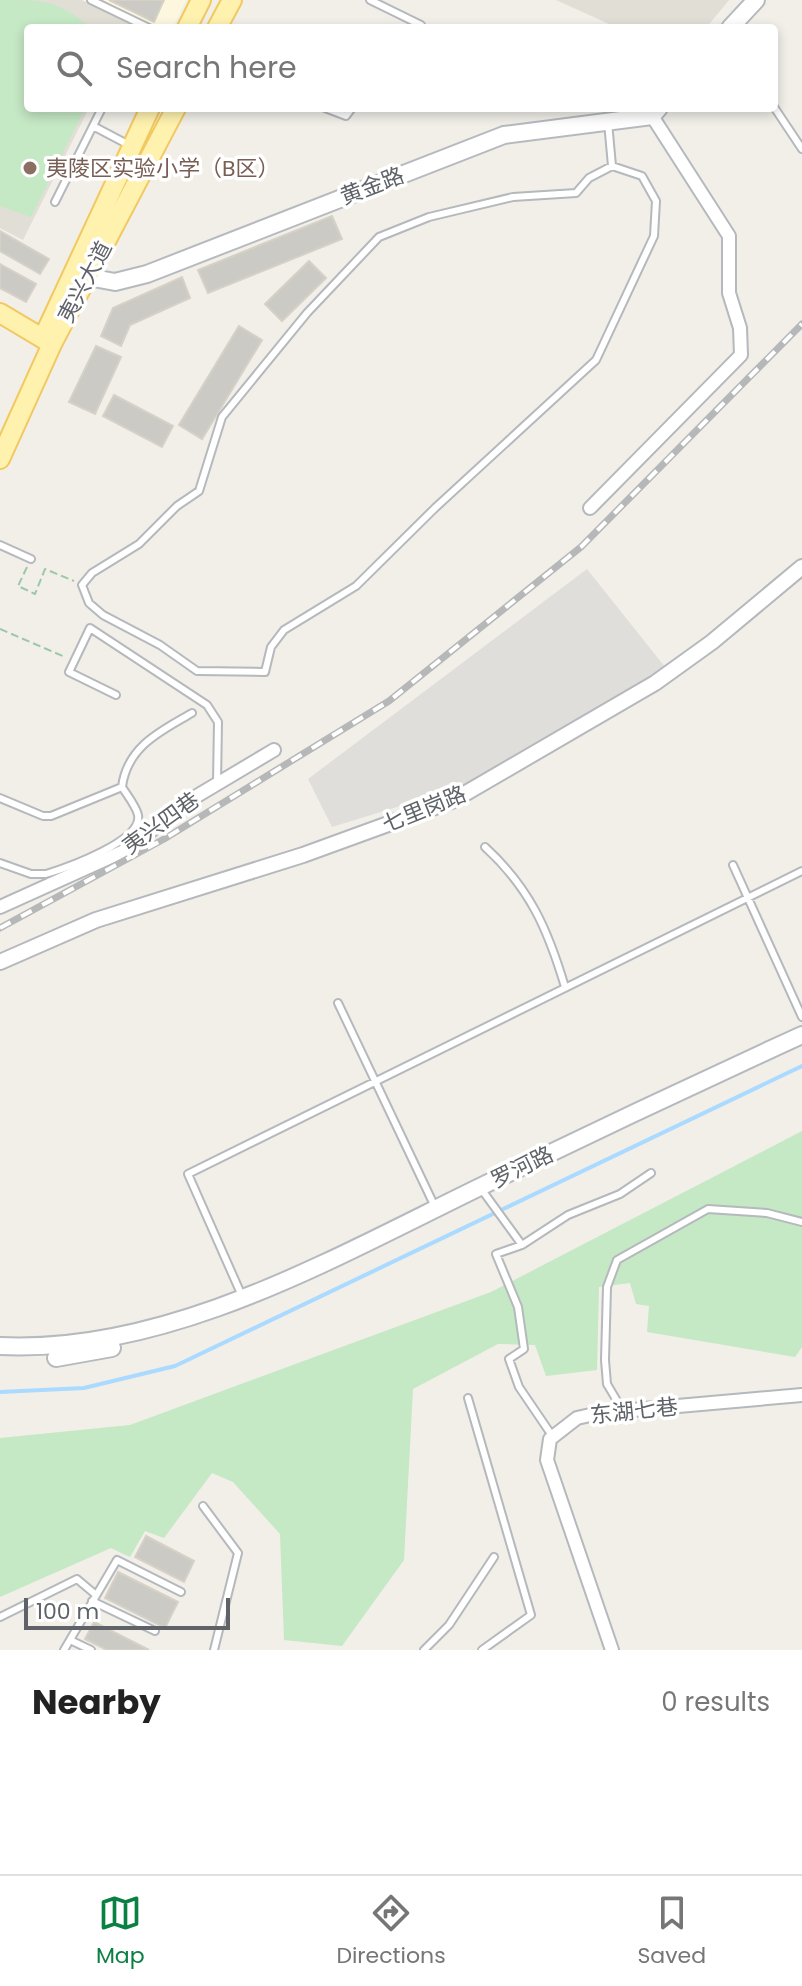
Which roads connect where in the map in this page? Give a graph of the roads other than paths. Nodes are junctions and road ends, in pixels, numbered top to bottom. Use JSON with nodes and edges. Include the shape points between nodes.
{"nodes":[{"id":1,"x":91,"y":0,"type":"edge"},
{"id":2,"x":201,"y":0,"type":"edge"},
{"id":3,"x":232,"y":0,"type":"edge"},
{"id":4,"x":370,"y":0,"type":"edge"},
{"id":5,"x":756,"y":0,"type":"edge"},
{"id":6,"x":141,"y":24,"type":"edge"},
{"id":7,"x":189,"y":24,"type":"edge"},
{"id":8,"x":219,"y":24,"type":"edge"},
{"id":9,"x":419,"y":24,"type":"edge"},
{"id":10,"x":734,"y":24,"type":"edge"},
{"id":11,"x":100,"y":112,"type":"edge"},
{"id":12,"x":148,"y":112,"type":"edge"},
{"id":13,"x":174,"y":112,"type":"edge"},
{"id":14,"x":655,"y":112,"type":"edge"},
{"id":15,"x":777,"y":112,"type":"edge"},
{"id":16,"x":608,"y":122,"type":"junction"},
{"id":17,"x":93,"y":126,"type":"junction"},
{"id":18,"x":132,"y":146,"type":"junction"},
{"id":19,"x":802,"y":149,"type":"edge"},
{"id":20,"x":612,"y":166,"type":"junction"},
{"id":21,"x":55,"y":202,"type":"dead end"},
{"id":22,"x":88,"y":277,"type":"junction"},
{"id":23,"x":0,"y":313,"type":"edge"},
{"id":24,"x":48,"y":341,"type":"junction"},
{"id":25,"x":0,"y":431,"type":"edge"},
{"id":26,"x":0,"y":459,"type":"edge"},
{"id":27,"x":590,"y":508,"type":"dead end"},
{"id":28,"x":0,"y":545,"type":"edge"},
{"id":29,"x":31,"y":559,"type":"road end"},
{"id":30,"x":802,"y":567,"type":"edge"},
{"id":31,"x":116,"y":695,"type":"dead end"},
{"id":32,"x":192,"y":713,"type":"dead end"},
{"id":33,"x":274,"y":750,"type":"dead end"},
{"id":34,"x":217,"y":783,"type":"junction"},
{"id":35,"x":122,"y":787,"type":"junction"},
{"id":36,"x":0,"y":798,"type":"edge"},
{"id":37,"x":485,"y":847,"type":"dead end"},
{"id":38,"x":0,"y":863,"type":"edge"},
{"id":39,"x":733,"y":865,"type":"dead end"},
{"id":40,"x":802,"y":871,"type":"edge"},
{"id":41,"x":31,"y":874,"type":"junction"},
{"id":42,"x":29,"y":895,"type":"junction"},
{"id":43,"x":747,"y":896,"type":"junction"},
{"id":44,"x":0,"y":907,"type":"edge"},
{"id":45,"x":0,"y":962,"type":"edge"},
{"id":46,"x":565,"y":987,"type":"junction"},
{"id":47,"x":338,"y":1003,"type":"dead end"},
{"id":48,"x":802,"y":1017,"type":"edge"},
{"id":49,"x":802,"y":1035,"type":"edge"},
{"id":50,"x":374,"y":1080,"type":"junction"},
{"id":51,"x":651,"y":1173,"type":"dead end"},
{"id":52,"x":481,"y":1187,"type":"junction"},
{"id":53,"x":436,"y":1209,"type":"junction"},
{"id":54,"x":802,"y":1222,"type":"edge"},
{"id":55,"x":522,"y":1245,"type":"junction"},
{"id":56,"x":242,"y":1296,"type":"junction"},
{"id":57,"x":0,"y":1346,"type":"edge"},
{"id":58,"x":0,"y":1356,"type":"edge"},
{"id":59,"x":802,"y":1395,"type":"edge"},
{"id":60,"x":468,"y":1398,"type":"dead end"},
{"id":61,"x":623,"y":1411,"type":"junction"},
{"id":62,"x":553,"y":1437,"type":"junction"},
{"id":63,"x":203,"y":1506,"type":"dead end"},
{"id":64,"x":494,"y":1557,"type":"dead end"},
{"id":65,"x":181,"y":1592,"type":"dead end"},
{"id":66,"x":94,"y":1598,"type":"junction"},
{"id":67,"x":0,"y":1617,"type":"edge"},
{"id":68,"x":155,"y":1631,"type":"dead end"},
{"id":69,"x":70,"y":1640,"type":"junction"},
{"id":70,"x":64,"y":1650,"type":"edge"},
{"id":71,"x":91,"y":1650,"type":"edge"},
{"id":72,"x":214,"y":1650,"type":"edge"},
{"id":73,"x":424,"y":1650,"type":"edge"},
{"id":74,"x":482,"y":1650,"type":"edge"},
{"id":75,"x":612,"y":1650,"type":"edge"}],
"edges":[{"from":1,"to":6,"type":"lane"},
{"from":2,"to":7,"type":"main road"},
{"from":3,"to":8,"type":"main road"},
{"from":4,"to":9,"type":"lane"},
{"from":5,"to":10,"type":"main road"},
{"from":11,"to":17,"type":"lane"},
{"from":12,"to":18,"type":"main road","name":"夷兴大道"},
{"from":13,"to":22,"type":"main road","name":"夷兴大道"},
{"from":14,"to":16,"type":"main road","name":"黄金路"},
{"from":14,"to":27,"type":"street","via":[[729,236],[729,293],[740,328],[741,355]]},
{"from":15,"to":19,"type":"lane"},
{"from":16,"to":20,"type":"lane"},
{"from":16,"to":22,"type":"main road","name":"黄金路","via":[[504,135],[147,274],[115,282]]},
{"from":17,"to":18,"type":"lane"},
{"from":17,"to":21,"type":"lane"},
{"from":18,"to":24,"type":"main road","name":"夷兴大道"},
{"from":20,"to":20,"type":"lane","via":[[589,178],[576,193],[513,197],[429,217],[379,237],[307,313],[222,417],[199,491],[82,585],[89,603],[197,671],[265,672],[271,647],[284,630],[356,586],[596,360],[654,236],[656,201],[642,176]]},
{"from":22,"to":24,"type":"main road","name":"夷兴大道"},
{"from":23,"to":24,"type":"main road"},
{"from":24,"to":25,"type":"main road","name":"夷兴大道"},
{"from":24,"to":26,"type":"main road","name":"夷兴大道"},
{"from":28,"to":29,"type":"lane"},
{"from":30,"to":45,"type":"street","name":"七里岗路","via":[[655,683],[454,800],[303,855],[96,920]]},
{"from":31,"to":34,"type":"lane","via":[[69,672],[90,628],[207,705],[218,722]]},
{"from":32,"to":35,"type":"lane","via":[[137,750]]},
{"from":33,"to":34,"type":"street","name":"夷兴四巷"},
{"from":34,"to":42,"type":"street","name":"夷兴四巷","via":[[175,809],[133,847]]},
{"from":35,"to":36,"type":"lane","via":[[51,816]]},
{"from":35,"to":41,"type":"lane","via":[[138,816],[128,838],[62,869]]},
{"from":37,"to":46,"type":"lane","via":[[513,873],[544,926]]},
{"from":38,"to":41,"type":"lane"},
{"from":39,"to":43,"type":"lane"},
{"from":40,"to":43,"type":"lane"},
{"from":41,"to":42,"type":"lane"},
{"from":42,"to":44,"type":"street","name":"夷兴四巷"},
{"from":43,"to":46,"type":"lane"},
{"from":43,"to":48,"type":"lane"},
{"from":46,"to":50,"type":"lane"},
{"from":47,"to":50,"type":"lane"},
{"from":49,"to":52,"type":"main road","name":"罗河路"},
{"from":50,"to":53,"type":"lane"},
{"from":50,"to":56,"type":"lane","via":[[188,1174]]},
{"from":51,"to":55,"type":"lane"},
{"from":52,"to":53,"type":"main road","name":"罗河路"},
{"from":52,"to":55,"type":"lane"},
{"from":53,"to":56,"type":"main road","name":"罗河路"},
{"from":54,"to":61,"type":"lane","via":[[767,1213],[708,1209],[617,1260],[607,1287],[605,1360],[607,1384]]},
{"from":55,"to":62,"type":"lane","via":[[496,1254],[518,1307],[524,1349],[509,1359],[519,1387]]},
{"from":56,"to":57,"type":"main road","name":"罗河路","via":[[178,1322],[90,1342],[50,1349]]},
{"from":56,"to":58,"type":"main road","name":"罗河路","via":[[184,1331],[86,1355]]},
{"from":59,"to":61,"type":"street","name":"东湖七巷"},
{"from":60,"to":74,"type":"lane","via":[[531,1615]]},
{"from":61,"to":62,"type":"street","name":"东湖七巷","via":[[577,1418]]},
{"from":62,"to":75,"type":"street","via":[[547,1460]]},
{"from":63,"to":72,"type":"lane","via":[[238,1553]]},
{"from":64,"to":73,"type":"lane","via":[[449,1625]]},
{"from":65,"to":66,"type":"lane","via":[[117,1560]]},
{"from":66,"to":67,"type":"lane","via":[[77,1579]]},
{"from":66,"to":68,"type":"lane"},
{"from":66,"to":69,"type":"lane"},
{"from":69,"to":70,"type":"lane"},
{"from":69,"to":71,"type":"lane"}]}
